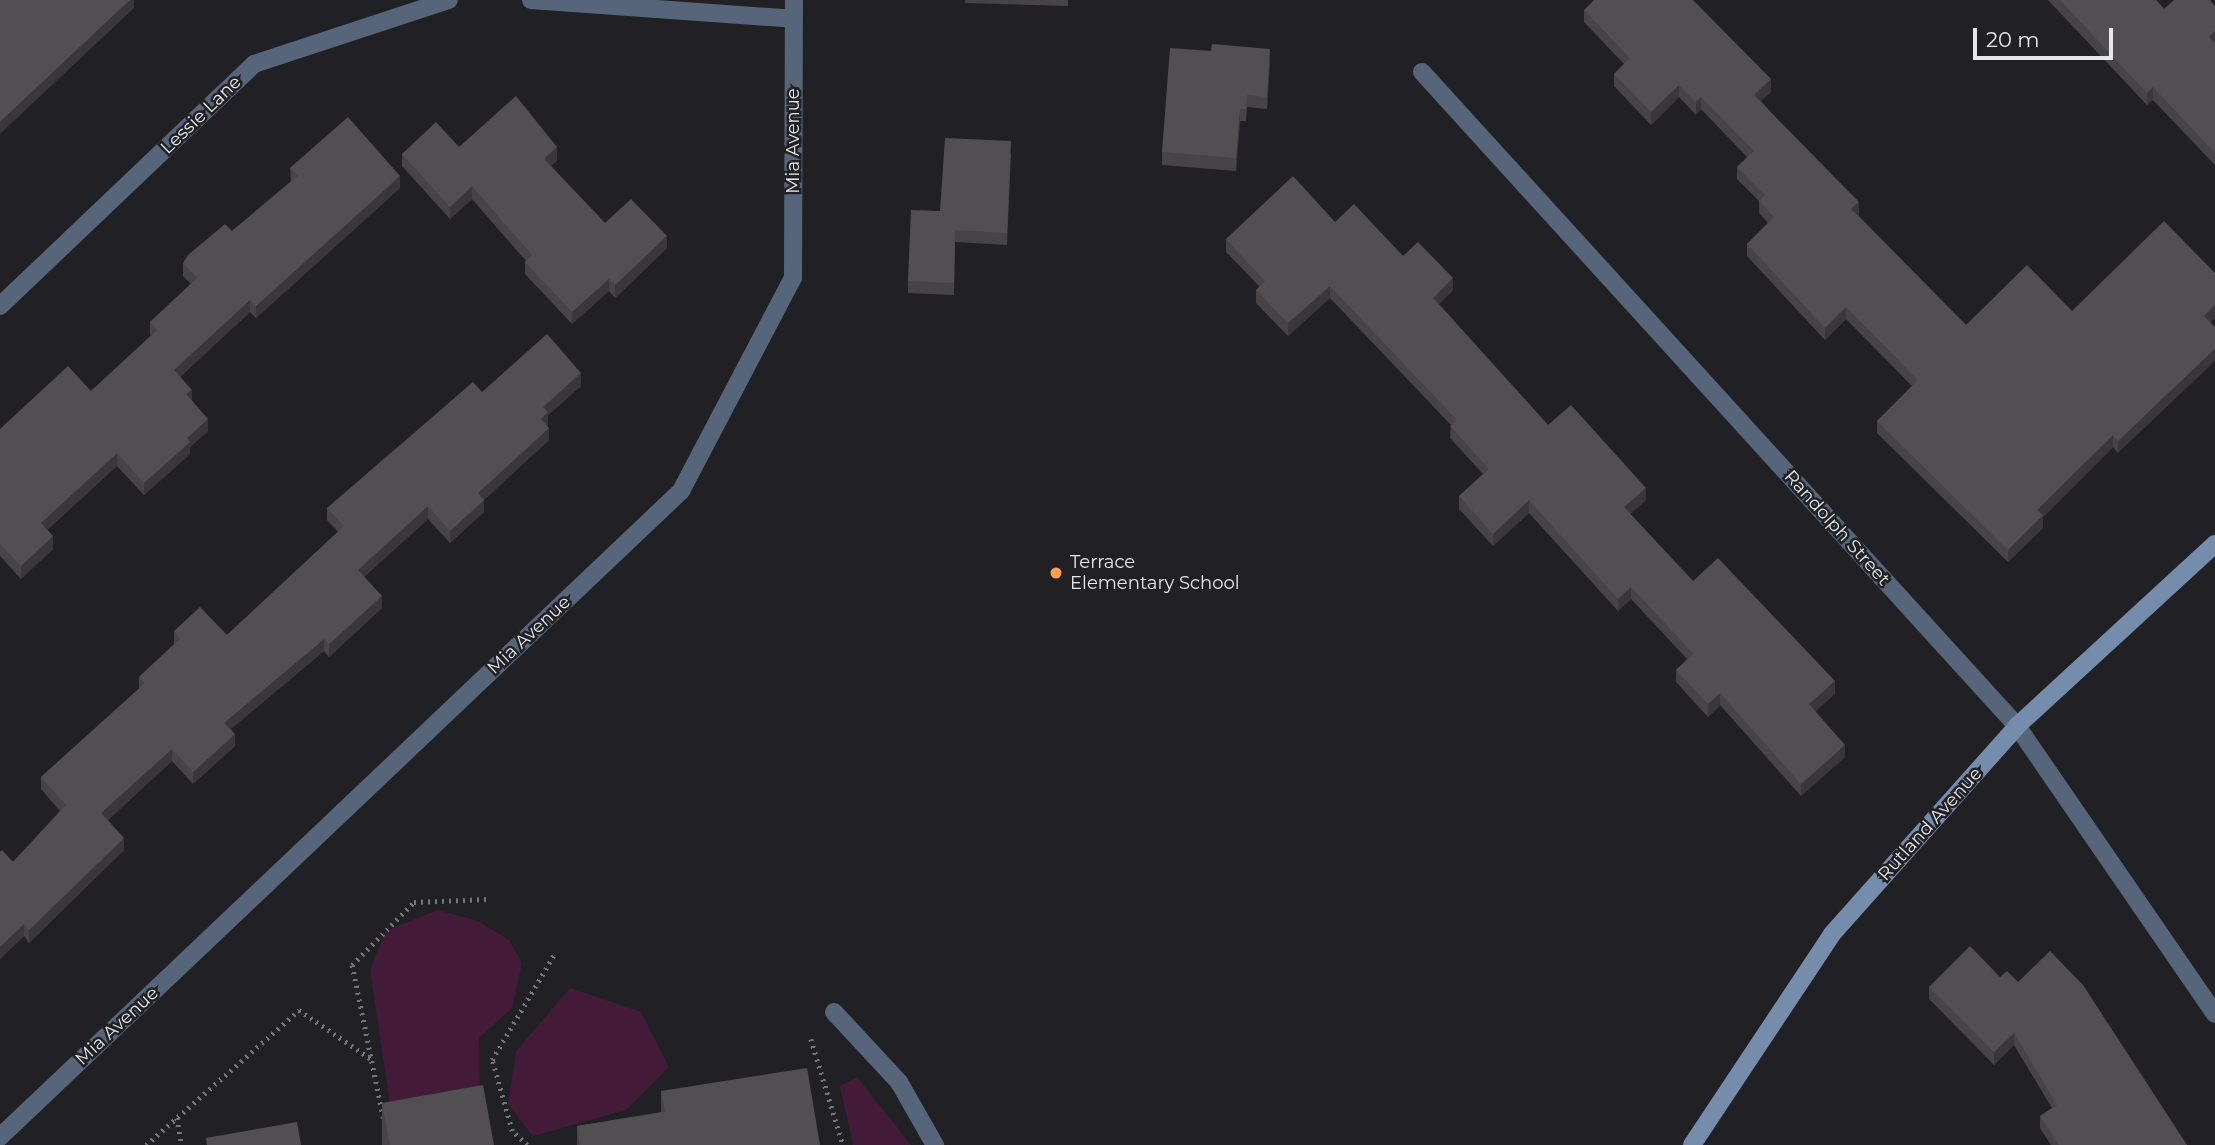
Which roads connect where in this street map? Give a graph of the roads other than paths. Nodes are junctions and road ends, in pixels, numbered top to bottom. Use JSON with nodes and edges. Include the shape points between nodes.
{"nodes":[{"id":1,"x":449,"y":0,"type":"edge"},
{"id":2,"x":531,"y":0,"type":"edge"},
{"id":3,"x":794,"y":0,"type":"edge"},
{"id":4,"x":793,"y":19,"type":"junction"},
{"id":5,"x":1422,"y":72,"type":"dead end"},
{"id":6,"x":0,"y":306,"type":"edge"},
{"id":7,"x":2215,"y":544,"type":"edge"},
{"id":8,"x":2017,"y":726,"type":"junction"},
{"id":9,"x":834,"y":1012,"type":"dead end"},
{"id":10,"x":2215,"y":1014,"type":"edge"},
{"id":11,"x":0,"y":1137,"type":"edge"},
{"id":12,"x":935,"y":1145,"type":"edge"},
{"id":13,"x":1692,"y":1145,"type":"edge"}],
"edges":[{"from":1,"to":6,"type":"street","name":"Lessie Lane","via":[[254,64]]},
{"from":2,"to":4,"type":"street"},
{"from":3,"to":4,"type":"street","name":"Mia Avenue"},
{"from":4,"to":11,"type":"street","name":"Mia Avenue","via":[[793,278],[681,491]]},
{"from":5,"to":8,"type":"street","name":"Randolph Street"},
{"from":7,"to":8,"type":"street","name":"Rutland Avenue"},
{"from":8,"to":10,"type":"street","name":"Randolph Street"},
{"from":8,"to":13,"type":"street","name":"Rutland Avenue","via":[[1832,934]]},
{"from":9,"to":12,"type":"street","via":[[899,1082]]}]}
